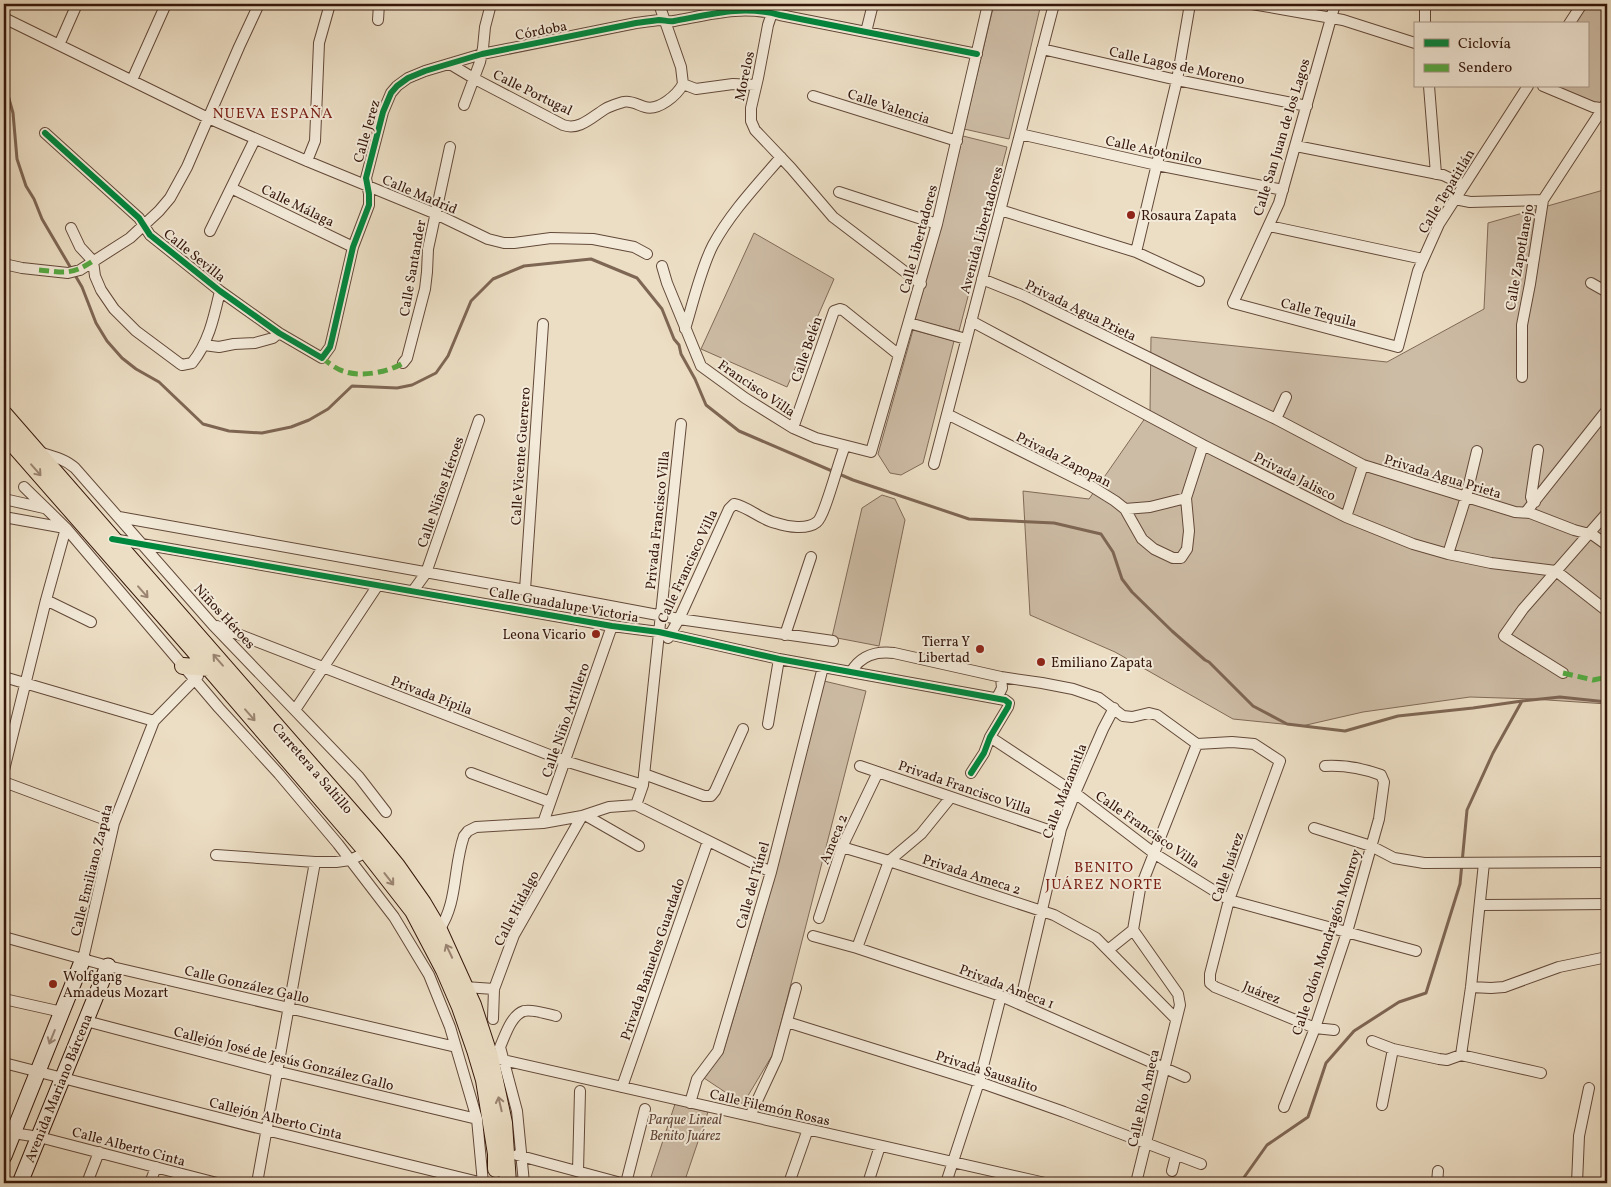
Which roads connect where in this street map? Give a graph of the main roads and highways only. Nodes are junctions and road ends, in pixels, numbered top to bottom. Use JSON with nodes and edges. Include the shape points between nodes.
{"nodes":[{"id":1,"x":4,"y":414,"type":"edge"},
{"id":2,"x":4,"y":434,"type":"edge"},
{"id":3,"x":183,"y":666,"type":"road end"},
{"id":4,"x":209,"y":668,"type":"junction"},
{"id":5,"x":497,"y":1183,"type":"edge"},
{"id":6,"x":508,"y":1183,"type":"edge"}],
"edges":[{"from":6,"to":1,"type":"main road","name":"Carretera a Saltillo","one_way":true,"via":[[514,1154],[504,1123],[498,1055],[423,903],[375,839]]},
{"from":2,"to":4,"type":"main road","name":"Carretera a Saltillo","one_way":true},
{"from":3,"to":4,"type":"main road"},
{"from":4,"to":5,"type":"main road","name":"Carretera a Saltillo","one_way":true,"via":[[367,852],[413,911],[444,970],[475,1050],[484,1080],[496,1154]]}]}
